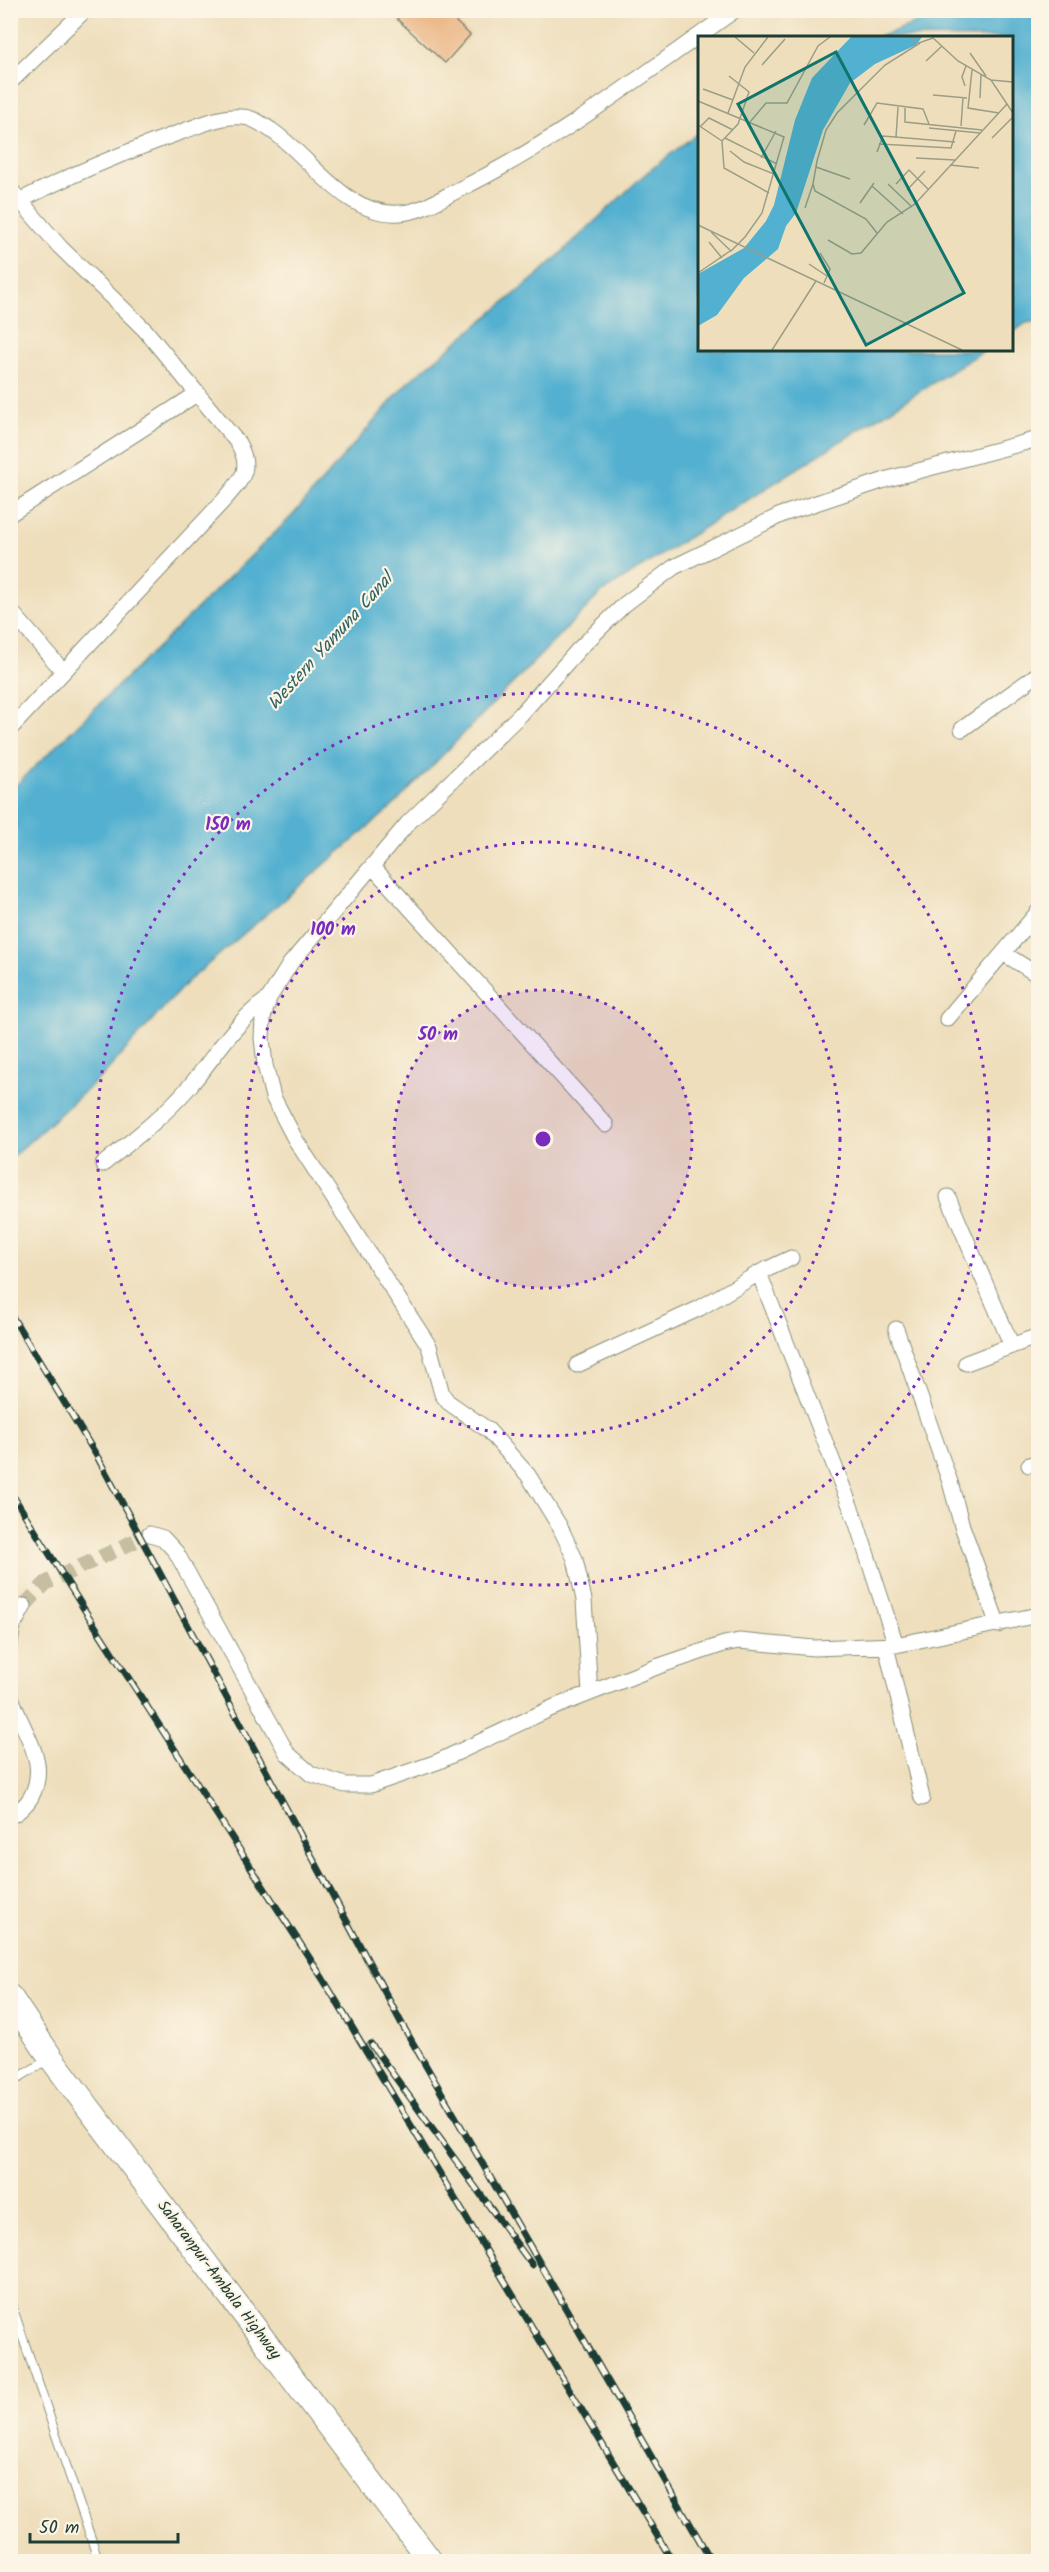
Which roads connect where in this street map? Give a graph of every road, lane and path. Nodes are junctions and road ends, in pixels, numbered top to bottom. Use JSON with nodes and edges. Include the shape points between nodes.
{"nodes":[{"id":1,"x":85,"y":10,"type":"edge"},
{"id":2,"x":735,"y":10,"type":"edge"},
{"id":3,"x":10,"y":82,"type":"edge"},
{"id":4,"x":15,"y":195,"type":"edge"},
{"id":5,"x":198,"y":393,"type":"junction"},
{"id":6,"x":1038,"y":440,"type":"edge"},
{"id":7,"x":10,"y":514,"type":"edge"},
{"id":8,"x":10,"y":610,"type":"edge"},
{"id":9,"x":63,"y":671,"type":"junction"},
{"id":10,"x":1038,"y":674,"type":"edge"},
{"id":11,"x":10,"y":729,"type":"edge"},
{"id":12,"x":962,"y":729,"type":"dead end"},
{"id":13,"x":372,"y":866,"type":"junction"},
{"id":14,"x":1038,"y":912,"type":"edge"},
{"id":15,"x":1003,"y":953,"type":"junction"},
{"id":16,"x":1038,"y":975,"type":"edge"},
{"id":17,"x":269,"y":998,"type":"junction"},
{"id":18,"x":947,"y":1019,"type":"dead end"},
{"id":19,"x":606,"y":1125,"type":"dead end"},
{"id":20,"x":103,"y":1164,"type":"dead end"},
{"id":21,"x":948,"y":1197,"type":"dead end"},
{"id":22,"x":791,"y":1257,"type":"dead end"},
{"id":23,"x":759,"y":1273,"type":"junction"},
{"id":24,"x":896,"y":1329,"type":"dead end"},
{"id":25,"x":1038,"y":1336,"type":"edge"},
{"id":26,"x":1012,"y":1347,"type":"junction"},
{"id":27,"x":966,"y":1363,"type":"dead end"},
{"id":28,"x":577,"y":1365,"type":"dead end"},
{"id":29,"x":150,"y":1534,"type":"dead end"},
{"id":30,"x":24,"y":1606,"type":"tunnel mouth"},
{"id":31,"x":1038,"y":1615,"type":"edge"},
{"id":32,"x":998,"y":1625,"type":"junction"},
{"id":33,"x":10,"y":1643,"type":"edge"},
{"id":34,"x":891,"y":1646,"type":"junction"},
{"id":35,"x":590,"y":1693,"type":"junction"},
{"id":36,"x":10,"y":1694,"type":"edge"},
{"id":37,"x":922,"y":1798,"type":"dead end"},
{"id":38,"x":10,"y":1816,"type":"edge"},
{"id":39,"x":10,"y":1997,"type":"edge"},
{"id":40,"x":51,"y":2058,"type":"junction"},
{"id":41,"x":10,"y":2083,"type":"edge"},
{"id":42,"x":10,"y":2300,"type":"edge"},
{"id":43,"x":99,"y":2562,"type":"edge"},
{"id":44,"x":431,"y":2562,"type":"edge"}],
"edges":[{"from":1,"to":3,"type":"street"},
{"from":2,"to":4,"type":"street","via":[[500,170],[420,209],[401,213],[368,209],[334,186],[281,136],[244,117],[224,117]]},
{"from":4,"to":5,"type":"street","via":[[60,247],[145,330]]},
{"from":5,"to":7,"type":"street"},
{"from":5,"to":9,"type":"street","via":[[238,443],[246,465],[244,475]]},
{"from":6,"to":13,"type":"street","via":[[888,479],[783,514],[674,567],[625,604],[594,634],[520,714],[408,823]]},
{"from":8,"to":9,"type":"street"},
{"from":9,"to":11,"type":"street"},
{"from":10,"to":12,"type":"street"},
{"from":13,"to":17,"type":"street","via":[[290,964]]},
{"from":13,"to":19,"type":"street"},
{"from":14,"to":15,"type":"street"},
{"from":15,"to":16,"type":"street"},
{"from":15,"to":18,"type":"street"},
{"from":17,"to":20,"type":"street","via":[[244,1017],[177,1100]]},
{"from":17,"to":35,"type":"street","via":[[262,1038],[265,1065],[273,1097],[295,1138],[429,1346],[442,1394],[488,1430],[528,1475],[575,1559],[584,1600]]},
{"from":21,"to":26,"type":"street"},
{"from":22,"to":23,"type":"street"},
{"from":23,"to":28,"type":"street","via":[[700,1308]]},
{"from":23,"to":34,"type":"street","via":[[856,1521]]},
{"from":24,"to":32,"type":"street"},
{"from":25,"to":26,"type":"street"},
{"from":26,"to":27,"type":"street"},
{"from":29,"to":35,"type":"street","via":[[163,1538],[176,1552],[287,1754],[311,1774],[345,1785],[371,1785],[437,1762]]},
{"from":30,"to":33,"type":"street","via":[[13,1626]]},
{"from":31,"to":32,"type":"street"},
{"from":32,"to":34,"type":"street"},
{"from":34,"to":35,"type":"street","via":[[814,1648],[739,1641]]},
{"from":34,"to":37,"type":"street"},
{"from":36,"to":38,"type":"street","via":[[38,1763],[38,1782],[28,1801]]},
{"from":39,"to":40,"type":"main road","name":"Saharanpur-Ambala Highway"},
{"from":40,"to":41,"type":"lane"},
{"from":40,"to":44,"type":"main road","name":"Saharanpur-Ambala Highway"},
{"from":42,"to":43,"type":"lane"}]}
